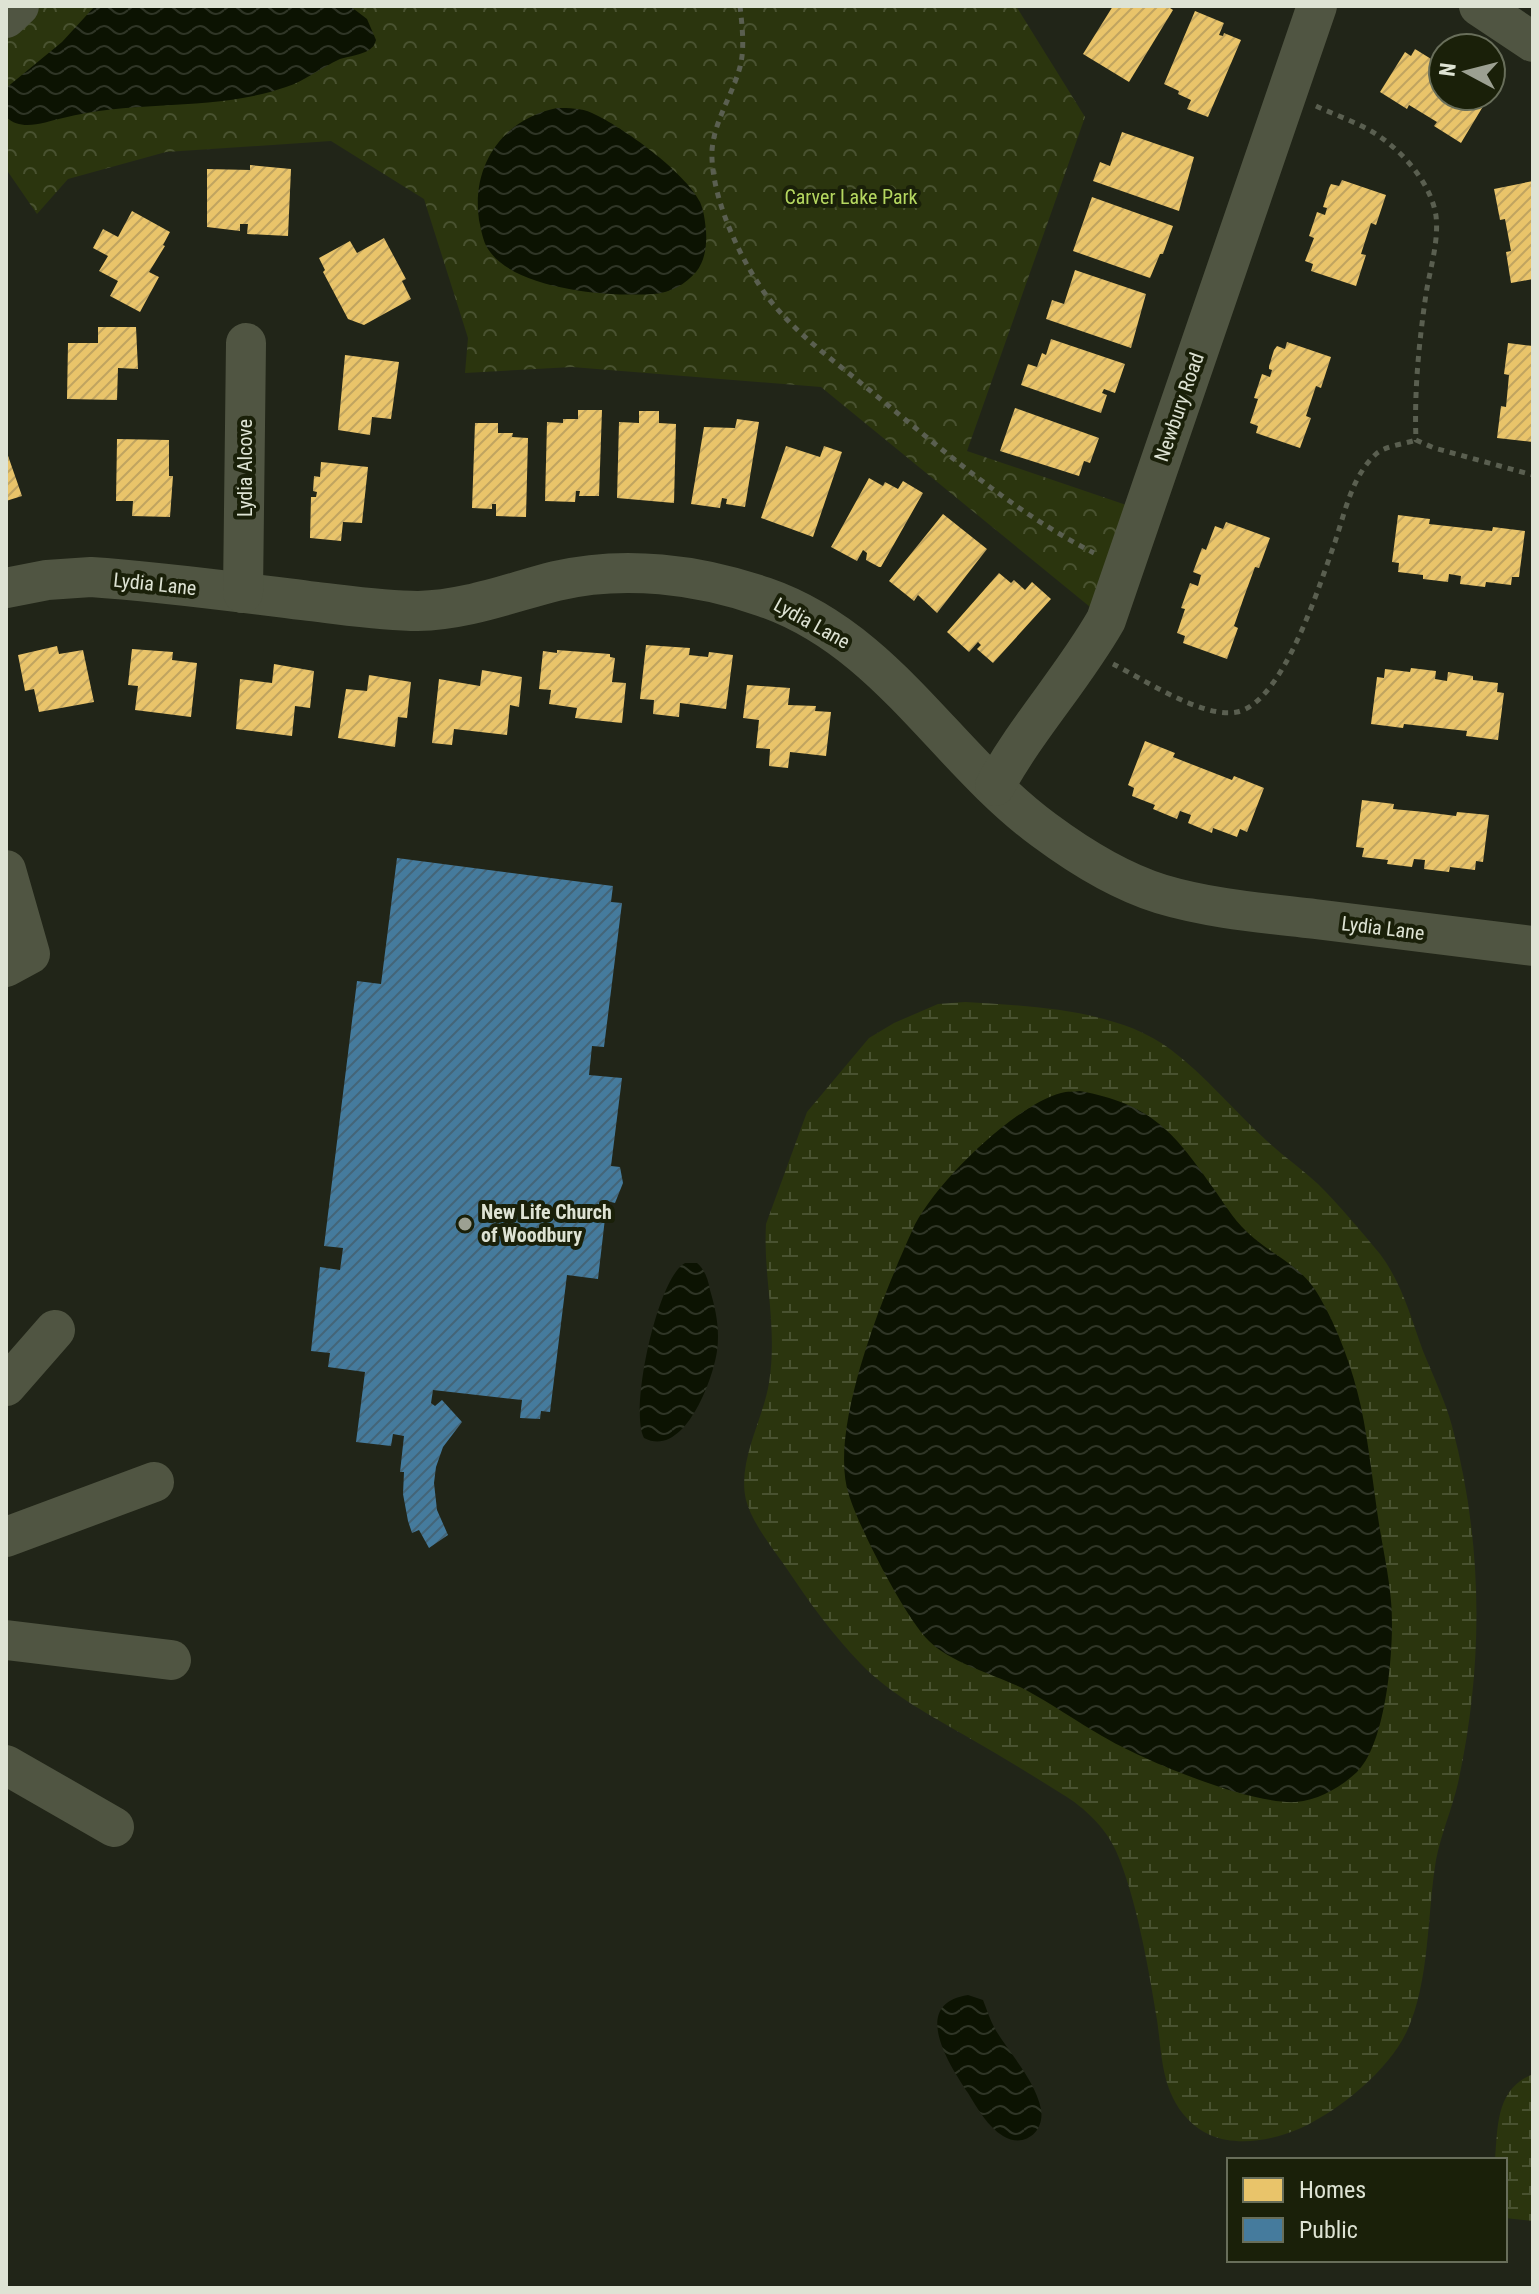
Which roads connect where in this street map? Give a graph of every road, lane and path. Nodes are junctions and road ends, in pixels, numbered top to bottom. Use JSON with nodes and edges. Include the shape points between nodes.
{"nodes":[{"id":1,"x":19,"y":6,"type":"edge"},
{"id":2,"x":740,"y":6,"type":"edge"},
{"id":3,"x":1317,"y":6,"type":"edge"},
{"id":4,"x":1479,"y":6,"type":"edge"},
{"id":5,"x":6,"y":18,"type":"edge"},
{"id":6,"x":1533,"y":42,"type":"edge"},
{"id":7,"x":1320,"y":92,"type":"dead end"},
{"id":8,"x":246,"y":343,"type":"dead end"},
{"id":9,"x":1416,"y":440,"type":"junction"},
{"id":10,"x":1533,"y":475,"type":"edge"},
{"id":11,"x":1126,"y":563,"type":"junction"},
{"id":12,"x":6,"y":588,"type":"edge"},
{"id":13,"x":243,"y":593,"type":"junction"},
{"id":14,"x":1087,"y":651,"type":"junction"},
{"id":15,"x":995,"y":786,"type":"junction"},
{"id":16,"x":6,"y":870,"type":"edge"},
{"id":17,"x":1533,"y":946,"type":"edge"},
{"id":18,"x":18,"y":960,"type":"edge"},
{"id":19,"x":55,"y":1330,"type":"dead end"},
{"id":20,"x":6,"y":1386,"type":"edge"},
{"id":21,"x":154,"y":1482,"type":"dead end"},
{"id":22,"x":6,"y":1537,"type":"edge"},
{"id":23,"x":6,"y":1640,"type":"edge"},
{"id":24,"x":171,"y":1660,"type":"dead end"},
{"id":25,"x":6,"y":1765,"type":"edge"},
{"id":26,"x":114,"y":1827,"type":"dead end"}],
"edges":[{"from":1,"to":5,"type":"street"},
{"from":2,"to":11,"type":"path","via":[[741,65],[711,156],[730,228],[769,298],[798,331],[976,478],[1045,527]]},
{"from":3,"to":11,"type":"street","name":"Newbury Road"},
{"from":4,"to":6,"type":"street"},
{"from":7,"to":9,"type":"path","via":[[1315,106],[1372,131],[1413,169],[1430,194],[1436,235],[1415,408]]},
{"from":8,"to":13,"type":"street","name":"Lydia Alcove"},
{"from":9,"to":10,"type":"path"},
{"from":9,"to":14,"type":"path","via":[[1379,451],[1357,479],[1283,669],[1255,703],[1237,712],[1198,707]]},
{"from":11,"to":14,"type":"street","name":"Newbury Road","via":[[1106,620]]},
{"from":12,"to":13,"type":"street","name":"Lydia Lane","via":[[81,577]]},
{"from":13,"to":15,"type":"street","name":"Lydia Lane","via":[[415,611],[473,605],[601,575],[670,575],[729,586],[785,606],[863,653]]},
{"from":14,"to":15,"type":"street","name":"Newbury Road"},
{"from":15,"to":17,"type":"street","name":"Lydia Lane","via":[[1083,857],[1159,893],[1239,910]]},
{"from":16,"to":18,"type":"street"},
{"from":19,"to":20,"type":"street"},
{"from":21,"to":22,"type":"street"},
{"from":23,"to":24,"type":"street"},
{"from":25,"to":26,"type":"street"}]}
